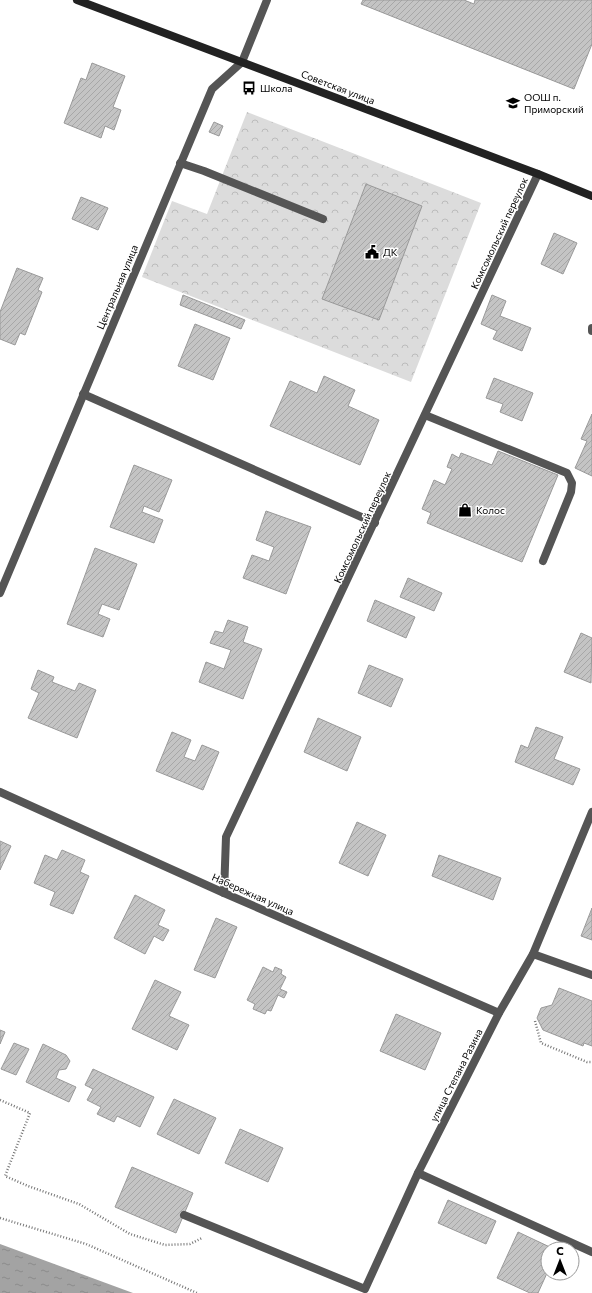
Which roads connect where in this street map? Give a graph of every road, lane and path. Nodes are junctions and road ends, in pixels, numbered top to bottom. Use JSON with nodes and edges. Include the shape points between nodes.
{"nodes":[{"id":1,"x":77,"y":0,"type":"edge"},
{"id":2,"x":267,"y":0,"type":"edge"},
{"id":3,"x":242,"y":62,"type":"junction"},
{"id":4,"x":180,"y":163,"type":"junction"},
{"id":5,"x":538,"y":174,"type":"junction"},
{"id":6,"x":592,"y":196,"type":"edge"},
{"id":7,"x":323,"y":219,"type":"dead end"},
{"id":8,"x":592,"y":328,"type":"edge"},
{"id":9,"x":592,"y":332,"type":"edge"},
{"id":10,"x":83,"y":394,"type":"junction"},
{"id":11,"x":426,"y":415,"type":"junction"},
{"id":12,"x":375,"y":522,"type":"junction"},
{"id":13,"x":543,"y":561,"type":"dead end"},
{"id":14,"x":0,"y":593,"type":"edge"},
{"id":15,"x":0,"y":792,"type":"edge"},
{"id":16,"x":592,"y":812,"type":"edge"},
{"id":17,"x":224,"y":893,"type":"junction"},
{"id":18,"x":534,"y":954,"type":"junction"},
{"id":19,"x":592,"y":975,"type":"edge"},
{"id":20,"x":499,"y":1012,"type":"junction"},
{"id":21,"x":535,"y":1021,"type":"dead end"},
{"id":22,"x":592,"y":1062,"type":"edge"},
{"id":23,"x":0,"y":1100,"type":"edge"},
{"id":24,"x":418,"y":1174,"type":"junction"},
{"id":25,"x":184,"y":1215,"type":"dead end"},
{"id":26,"x":0,"y":1218,"type":"edge"},
{"id":27,"x":221,"y":1230,"type":"junction"},
{"id":28,"x":592,"y":1252,"type":"edge"},
{"id":29,"x":197,"y":1293,"type":"edge"}],
"edges":[{"from":1,"to":3,"type":"main road","name":"Советская улица"},
{"from":2,"to":3,"type":"street","name":"Центральная улица"},
{"from":3,"to":4,"type":"street","name":"Центральная улица","via":[[212,89]]},
{"from":3,"to":5,"type":"main road","name":"Советская улица"},
{"from":4,"to":7,"type":"street"},
{"from":4,"to":10,"type":"street","name":"Центральная улица"},
{"from":5,"to":6,"type":"main road","name":"Советская улица"},
{"from":5,"to":11,"type":"street","name":"Комсомольский переулок"},
{"from":8,"to":9,"type":"street"},
{"from":10,"to":12,"type":"street"},
{"from":10,"to":14,"type":"street","name":"Центральная улица"},
{"from":11,"to":12,"type":"street","name":"Комсомольский переулок"},
{"from":11,"to":13,"type":"street","via":[[567,473],[572,483],[571,492]]},
{"from":12,"to":17,"type":"street","name":"Комсомольский переулок","via":[[226,837]]},
{"from":15,"to":17,"type":"street","name":"Набережная улица"},
{"from":16,"to":18,"type":"street","name":"улица Степана Разина"},
{"from":17,"to":20,"type":"street","name":"Набережная улица"},
{"from":18,"to":19,"type":"street"},
{"from":18,"to":20,"type":"street","name":"улица Степана Разина"},
{"from":20,"to":24,"type":"street","name":"улица Степана Разина"},
{"from":21,"to":22,"type":"path","via":[[541,1043]]},
{"from":23,"to":27,"type":"path","via":[[30,1113],[5,1176],[79,1204],[130,1234],[165,1245],[190,1244]]},
{"from":24,"to":27,"type":"street","name":"улица Степана Разина","via":[[365,1289]]},
{"from":24,"to":28,"type":"street"},
{"from":25,"to":27,"type":"street"},
{"from":26,"to":29,"type":"path","via":[[86,1244]]}]}
